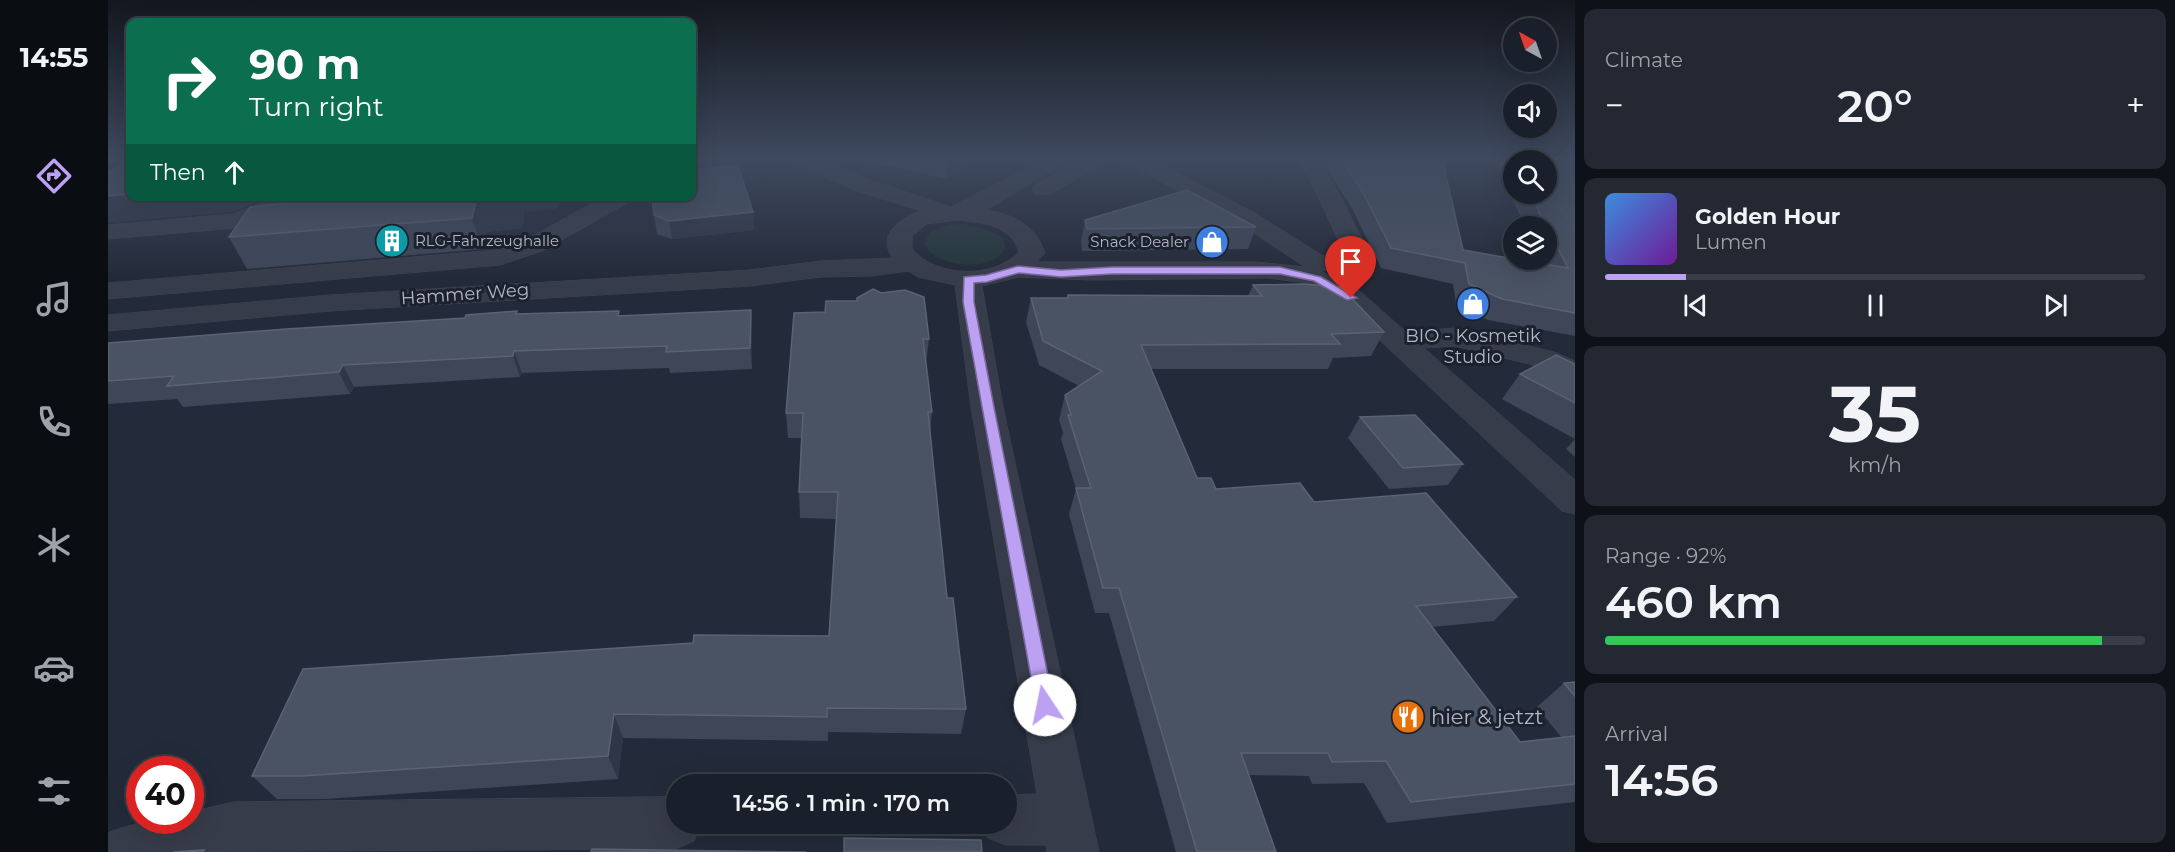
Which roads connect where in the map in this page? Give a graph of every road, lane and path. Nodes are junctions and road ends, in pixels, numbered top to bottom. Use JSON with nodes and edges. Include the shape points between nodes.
{"nodes":[{"id":1,"x":875,"y":198,"type":"edge"},
{"id":2,"x":910,"y":198,"type":"edge"},
{"id":3,"x":983,"y":198,"type":"edge"},
{"id":4,"x":1028,"y":198,"type":"edge"},
{"id":5,"x":1208,"y":198,"type":"edge"},
{"id":6,"x":1330,"y":198,"type":"edge"},
{"id":7,"x":290,"y":201,"type":"edge"},
{"id":8,"x":614,"y":201,"type":"edge"},
{"id":9,"x":952,"y":213,"type":"junction"},
{"id":10,"x":1003,"y":221,"type":"junction"},
{"id":11,"x":108,"y":232,"type":"edge"},
{"id":12,"x":908,"y":242,"type":"junction"},
{"id":13,"x":1025,"y":259,"type":"junction"},
{"id":14,"x":1318,"y":271,"type":"junction"},
{"id":15,"x":968,"y":280,"type":"junction"},
{"id":16,"x":108,"y":291,"type":"edge"},
{"id":17,"x":108,"y":323,"type":"edge"},
{"id":18,"x":1401,"y":341,"type":"junction"},
{"id":19,"x":1575,"y":373,"type":"edge"},
{"id":20,"x":1575,"y":501,"type":"edge"},
{"id":21,"x":1017,"y":823,"type":"edge"},
{"id":22,"x":666,"y":824,"type":"edge"},
{"id":23,"x":1069,"y":836,"type":"edge"},
{"id":24,"x":348,"y":840,"type":"edge"},
{"id":25,"x":125,"y":852,"type":"edge"}],
"edges":[{"from":1,"to":12,"type":"street"},
{"from":2,"to":9,"type":"street"},
{"from":3,"to":9,"type":"street"},
{"from":4,"to":10,"type":"street","via":[[1014,205]]},
{"from":5,"to":14,"type":"street","via":[[1247,218]]},
{"from":6,"to":14,"type":"street","via":[[1359,259]]},
{"from":7,"to":11,"type":"street","via":[[235,221]]},
{"from":8,"to":16,"type":"street","via":[[533,246],[500,257]]},
{"from":9,"to":10,"type":"street"},
{"from":9,"to":12,"type":"street","name":"Hammer Weg"},
{"from":10,"to":13,"type":"street","via":[[1026,235]]},
{"from":12,"to":15,"type":"street","via":[[937,274]]},
{"from":12,"to":17,"type":"street","name":"Hammer Weg","via":[[872,268],[821,268],[764,277],[330,303]]},
{"from":13,"to":14,"type":"street","via":[[1061,274],[1112,270]]},
{"from":13,"to":15,"type":"street","via":[[987,279]]},
{"from":14,"to":18,"type":"street"},
{"from":15,"to":23,"type":"street","via":[[987,407]]},
{"from":18,"to":19,"type":"street","via":[[1455,337],[1543,358]]},
{"from":18,"to":20,"type":"street"},
{"from":21,"to":23,"type":"street"},
{"from":22,"to":24,"type":"street"},
{"from":24,"to":25,"type":"street","via":[[234,828]]}]}
